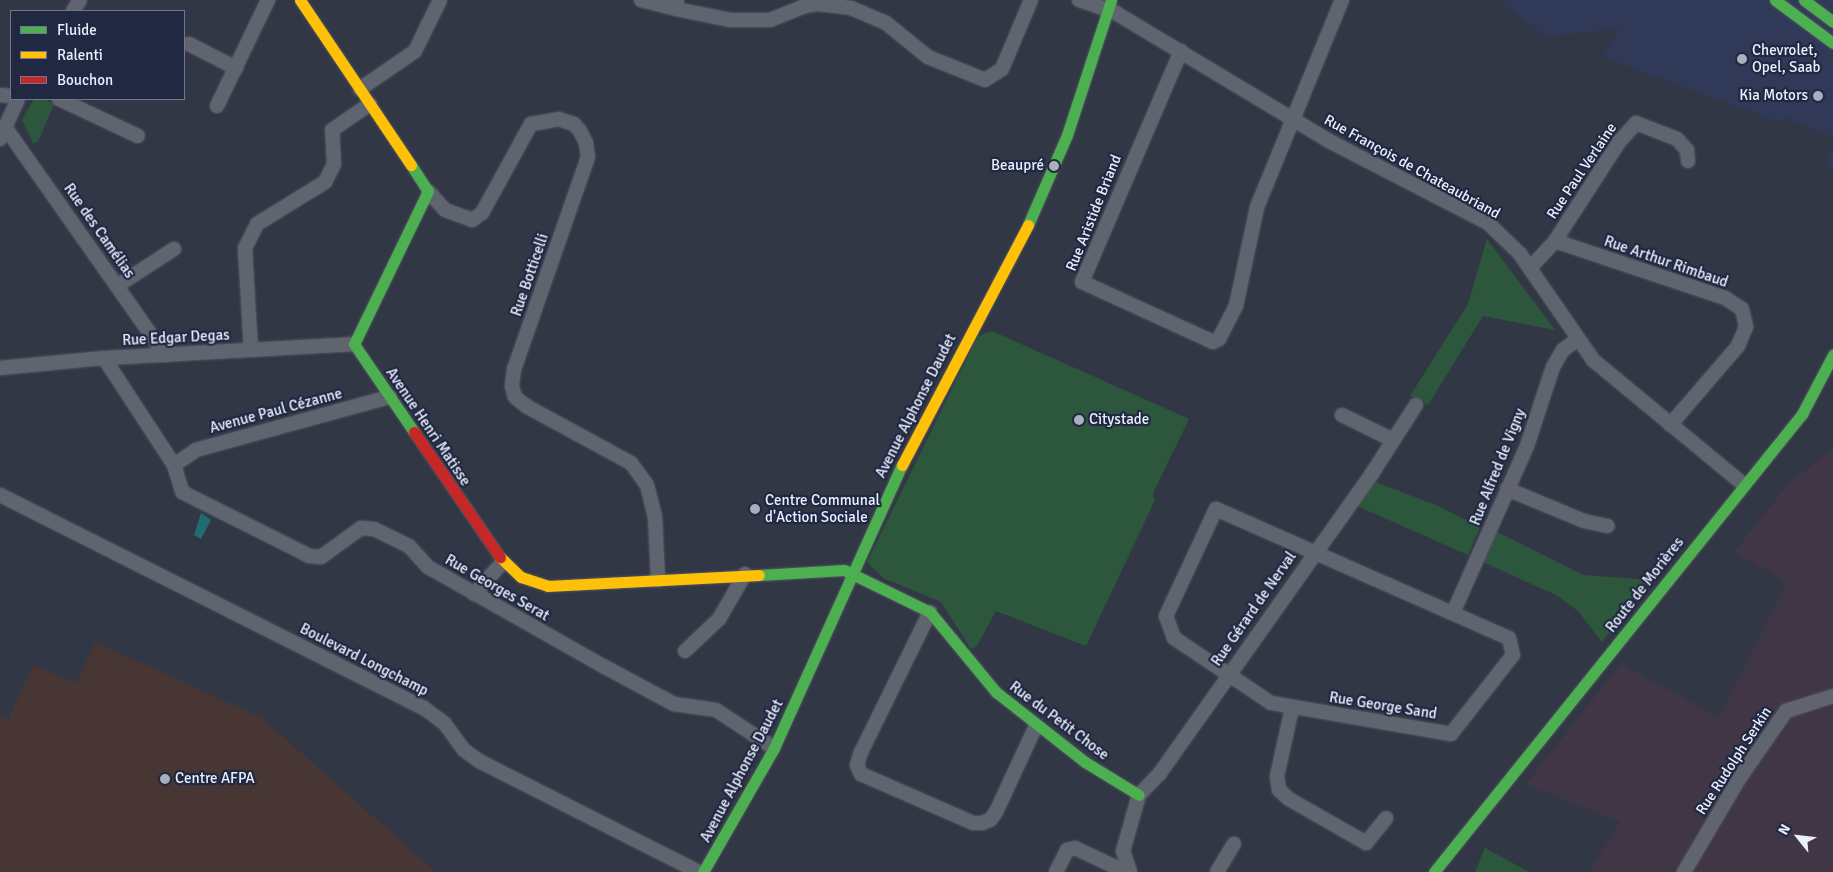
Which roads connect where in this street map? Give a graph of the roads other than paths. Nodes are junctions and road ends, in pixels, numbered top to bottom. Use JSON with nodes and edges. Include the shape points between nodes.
{"nodes":[{"id":1,"x":268,"y":0,"type":"edge"},
{"id":2,"x":300,"y":0,"type":"edge"},
{"id":3,"x":440,"y":0,"type":"edge"},
{"id":4,"x":641,"y":0,"type":"edge"},
{"id":5,"x":1031,"y":0,"type":"edge"},
{"id":6,"x":1079,"y":0,"type":"edge"},
{"id":7,"x":1342,"y":0,"type":"edge"},
{"id":8,"x":1775,"y":0,"type":"edge"},
{"id":9,"x":1804,"y":0,"type":"edge"},
{"id":10,"x":676,"y":4,"type":"edge"},
{"id":11,"x":1109,"y":5,"type":"edge"},
{"id":12,"x":1833,"y":22,"type":"edge"},
{"id":13,"x":1833,"y":43,"type":"edge"},
{"id":14,"x":189,"y":44,"type":"dead end"},
{"id":15,"x":1181,"y":51,"type":"junction"},
{"id":16,"x":236,"y":68,"type":"junction"},
{"id":17,"x":360,"y":89,"type":"junction"},
{"id":18,"x":18,"y":100,"type":"edge"},
{"id":19,"x":61,"y":100,"type":"edge"},
{"id":20,"x":370,"y":104,"type":"junction"},
{"id":21,"x":217,"y":106,"type":"dead end"},
{"id":22,"x":1294,"y":120,"type":"junction"},
{"id":23,"x":3,"y":133,"type":"edge"},
{"id":24,"x":138,"y":136,"type":"dead end"},
{"id":25,"x":1688,"y":161,"type":"dead end"},
{"id":26,"x":428,"y":191,"type":"junction"},
{"id":27,"x":1555,"y":241,"type":"junction"},
{"id":28,"x":174,"y":248,"type":"dead end"},
{"id":29,"x":1530,"y":268,"type":"junction"},
{"id":30,"x":117,"y":286,"type":"junction"},
{"id":31,"x":1578,"y":339,"type":"junction"},
{"id":32,"x":354,"y":344,"type":"junction"},
{"id":33,"x":252,"y":350,"type":"junction"},
{"id":34,"x":165,"y":355,"type":"junction"},
{"id":35,"x":1833,"y":355,"type":"edge"},
{"id":36,"x":104,"y":358,"type":"junction"},
{"id":37,"x":0,"y":368,"type":"edge"},
{"id":38,"x":390,"y":397,"type":"junction"},
{"id":39,"x":1416,"y":405,"type":"dead end"},
{"id":40,"x":1342,"y":416,"type":"dead end"},
{"id":41,"x":1670,"y":425,"type":"junction"},
{"id":42,"x":1394,"y":440,"type":"junction"},
{"id":43,"x":174,"y":465,"type":"junction"},
{"id":44,"x":1744,"y":485,"type":"junction"},
{"id":45,"x":1507,"y":489,"type":"junction"},
{"id":46,"x":0,"y":495,"type":"edge"},
{"id":47,"x":1607,"y":526,"type":"dead end"},
{"id":48,"x":1313,"y":553,"type":"junction"},
{"id":49,"x":503,"y":562,"type":"junction"},
{"id":50,"x":745,"y":574,"type":"junction"},
{"id":51,"x":852,"y":574,"type":"junction"},
{"id":52,"x":658,"y":580,"type":"junction"},
{"id":53,"x":474,"y":594,"type":"junction"},
{"id":54,"x":930,"y":612,"type":"junction"},
{"id":55,"x":1454,"y":613,"type":"junction"},
{"id":56,"x":685,"y":651,"type":"dead end"},
{"id":57,"x":1228,"y":674,"type":"junction"},
{"id":58,"x":1833,"y":696,"type":"edge"},
{"id":59,"x":1292,"y":708,"type":"junction"},
{"id":60,"x":1036,"y":726,"type":"junction"},
{"id":61,"x":774,"y":748,"type":"junction"},
{"id":62,"x":1139,"y":794,"type":"junction"},
{"id":63,"x":1386,"y":818,"type":"dead end"},
{"id":64,"x":1470,"y":828,"type":"junction"},
{"id":65,"x":1234,"y":844,"type":"dead end"},
{"id":66,"x":699,"y":872,"type":"edge"},
{"id":67,"x":703,"y":872,"type":"edge"},
{"id":68,"x":1056,"y":872,"type":"edge"},
{"id":69,"x":1126,"y":872,"type":"edge"},
{"id":70,"x":1130,"y":872,"type":"edge"},
{"id":71,"x":1218,"y":872,"type":"edge"},
{"id":72,"x":1434,"y":872,"type":"edge"},
{"id":73,"x":1447,"y":872,"type":"edge"},
{"id":74,"x":1684,"y":872,"type":"edge"}],
"edges":[{"from":1,"to":16,"type":"street"},
{"from":2,"to":17,"type":"street"},
{"from":3,"to":17,"type":"street","via":[[415,51]]},
{"from":4,"to":10,"type":"street"},
{"from":5,"to":10,"type":"street","via":[[1002,69],[985,80],[928,57],[896,30],[867,13],[836,4],[804,6],[770,20],[752,21],[730,20]]},
{"from":6,"to":11,"type":"street","name":"Rue François de Chateaubriand"},
{"from":7,"to":22,"type":"street"},
{"from":8,"to":13,"type":"street"},
{"from":9,"to":12,"type":"street"},
{"from":11,"to":15,"type":"street","name":"Rue François de Chateaubriand"},
{"from":11,"to":51,"type":"street","name":"Avenue Alphonse Daudet","via":[[1067,135],[1033,215],[901,467]]},
{"from":14,"to":16,"type":"street"},
{"from":15,"to":22,"type":"street","name":"Rue François de Chateaubriand"},
{"from":15,"to":22,"type":"street","name":"Rue Aristide Briand","via":[[1082,276],[1087,287],[1206,341],[1219,339],[1241,290],[1257,207]]},
{"from":16,"to":21,"type":"street"},
{"from":17,"to":20,"type":"street"},
{"from":18,"to":23,"type":"street"},
{"from":19,"to":24,"type":"street"},
{"from":20,"to":26,"type":"street"},
{"from":20,"to":33,"type":"street","via":[[332,130],[334,164],[324,182],[258,224],[245,248]]},
{"from":22,"to":29,"type":"street","name":"Rue François de Chateaubriand","via":[[1488,223]]},
{"from":23,"to":30,"type":"street","name":"Rue des Camélias"},
{"from":25,"to":27,"type":"street","name":"Rue Paul Verlaine","via":[[1687,150],[1677,139],[1636,123],[1619,142]]},
{"from":26,"to":32,"type":"street"},
{"from":26,"to":52,"type":"street","name":"Rue Botticelli","via":[[445,210],[472,220],[482,213],[532,124],[558,119],[574,124],[580,131],[588,157],[514,369],[512,386],[515,397],[526,406],[631,463],[647,485],[655,516]]},
{"from":27,"to":29,"type":"street","name":"Rue Paul Verlaine"},
{"from":27,"to":41,"type":"street","name":"Rue Arthur Rimbaud","via":[[1726,298],[1742,309],[1746,327],[1738,346]]},
{"from":28,"to":30,"type":"street"},
{"from":29,"to":31,"type":"street","name":"Rue François de Chateaubriand"},
{"from":30,"to":34,"type":"street","name":"Rue des Camélias"},
{"from":31,"to":41,"type":"street","name":"Rue François de Chateaubriand","via":[[1611,378]]},
{"from":31,"to":45,"type":"street","name":"Rue Alfred de Vigny","via":[[1558,357],[1527,446]]},
{"from":32,"to":33,"type":"street","name":"Rue Edgar Degas"},
{"from":32,"to":38,"type":"street","name":"Avenue Henri Matisse"},
{"from":33,"to":34,"type":"street","name":"Rue Edgar Degas"},
{"from":34,"to":36,"type":"street","name":"Rue Edgar Degas"},
{"from":35,"to":44,"type":"street","name":"Route de Morières","via":[[1822,390]]},
{"from":36,"to":37,"type":"street","name":"Rue Edgar Degas"},
{"from":36,"to":43,"type":"street","name":"Rue Georges Serat"},
{"from":38,"to":43,"type":"street","name":"Avenue Paul Cézanne","via":[[196,450]]},
{"from":38,"to":49,"type":"street","name":"Avenue Henri Matisse"},
{"from":39,"to":42,"type":"street","name":"Rue Gérard de Nerval"},
{"from":40,"to":42,"type":"street"},
{"from":41,"to":44,"type":"street","name":"Rue François de Chateaubriand"},
{"from":42,"to":48,"type":"street","name":"Rue Gérard de Nerval"},
{"from":43,"to":53,"type":"street","name":"Rue Georges Serat","via":[[182,492],[309,556],[322,557],[361,528],[374,529],[409,546],[428,568]]},
{"from":44,"to":64,"type":"street","name":"Route de Morières"},
{"from":45,"to":47,"type":"street","via":[[1584,521]]},
{"from":45,"to":55,"type":"street","name":"Rue Alfred de Vigny"},
{"from":46,"to":66,"type":"street","name":"Boulevard Longchamp","via":[[424,708],[445,724],[464,750],[479,761]]},
{"from":48,"to":55,"type":"street","name":"Rue George Sand"},
{"from":48,"to":57,"type":"street","name":"Rue Gérard de Nerval"},
{"from":48,"to":57,"type":"street","name":"Rue George Sand","via":[[1216,509],[1166,616],[1174,638]]},
{"from":49,"to":52,"type":"street","name":"Avenue Henri Matisse","via":[[521,577],[548,586]]},
{"from":49,"to":53,"type":"street"},
{"from":50,"to":51,"type":"street","name":"Avenue Henri Matisse","via":[[834,570]]},
{"from":50,"to":52,"type":"street","name":"Avenue Henri Matisse"},
{"from":50,"to":56,"type":"street","via":[[719,619]]},
{"from":51,"to":54,"type":"street","name":"Rue du Petit Chose"},
{"from":51,"to":61,"type":"street","name":"Avenue Alphonse Daudet"},
{"from":53,"to":61,"type":"street","name":"Rue Georges Serat","via":[[674,704],[716,710]]},
{"from":54,"to":60,"type":"street","name":"Rue du Petit Chose","via":[[996,692]]},
{"from":54,"to":60,"type":"street","via":[[861,752],[857,765],[862,774],[964,819],[982,823],[990,820],[996,812]]},
{"from":55,"to":59,"type":"street","name":"Rue George Sand","via":[[1509,638],[1513,655],[1451,734]]},
{"from":57,"to":59,"type":"street","name":"Rue George Sand","via":[[1271,704]]},
{"from":57,"to":62,"type":"street","name":"Rue Gérard de Nerval","via":[[1160,773]]},
{"from":58,"to":74,"type":"street","name":"Rue Rudolph Serkin","via":[[1786,712],[1739,779]]},
{"from":59,"to":63,"type":"street","via":[[1277,776],[1279,790],[1366,843]]},
{"from":60,"to":62,"type":"street","name":"Rue du Petit Chose","via":[[1085,762]]},
{"from":61,"to":67,"type":"street","name":"Avenue Alphonse Daudet"},
{"from":62,"to":70,"type":"street","via":[[1123,851]]},
{"from":64,"to":72,"type":"street","name":"Route de Morières"},
{"from":64,"to":73,"type":"street","name":"Route de Morières"},
{"from":65,"to":71,"type":"street"},
{"from":68,"to":69,"type":"street","via":[[1067,850],[1075,848]]}]}
